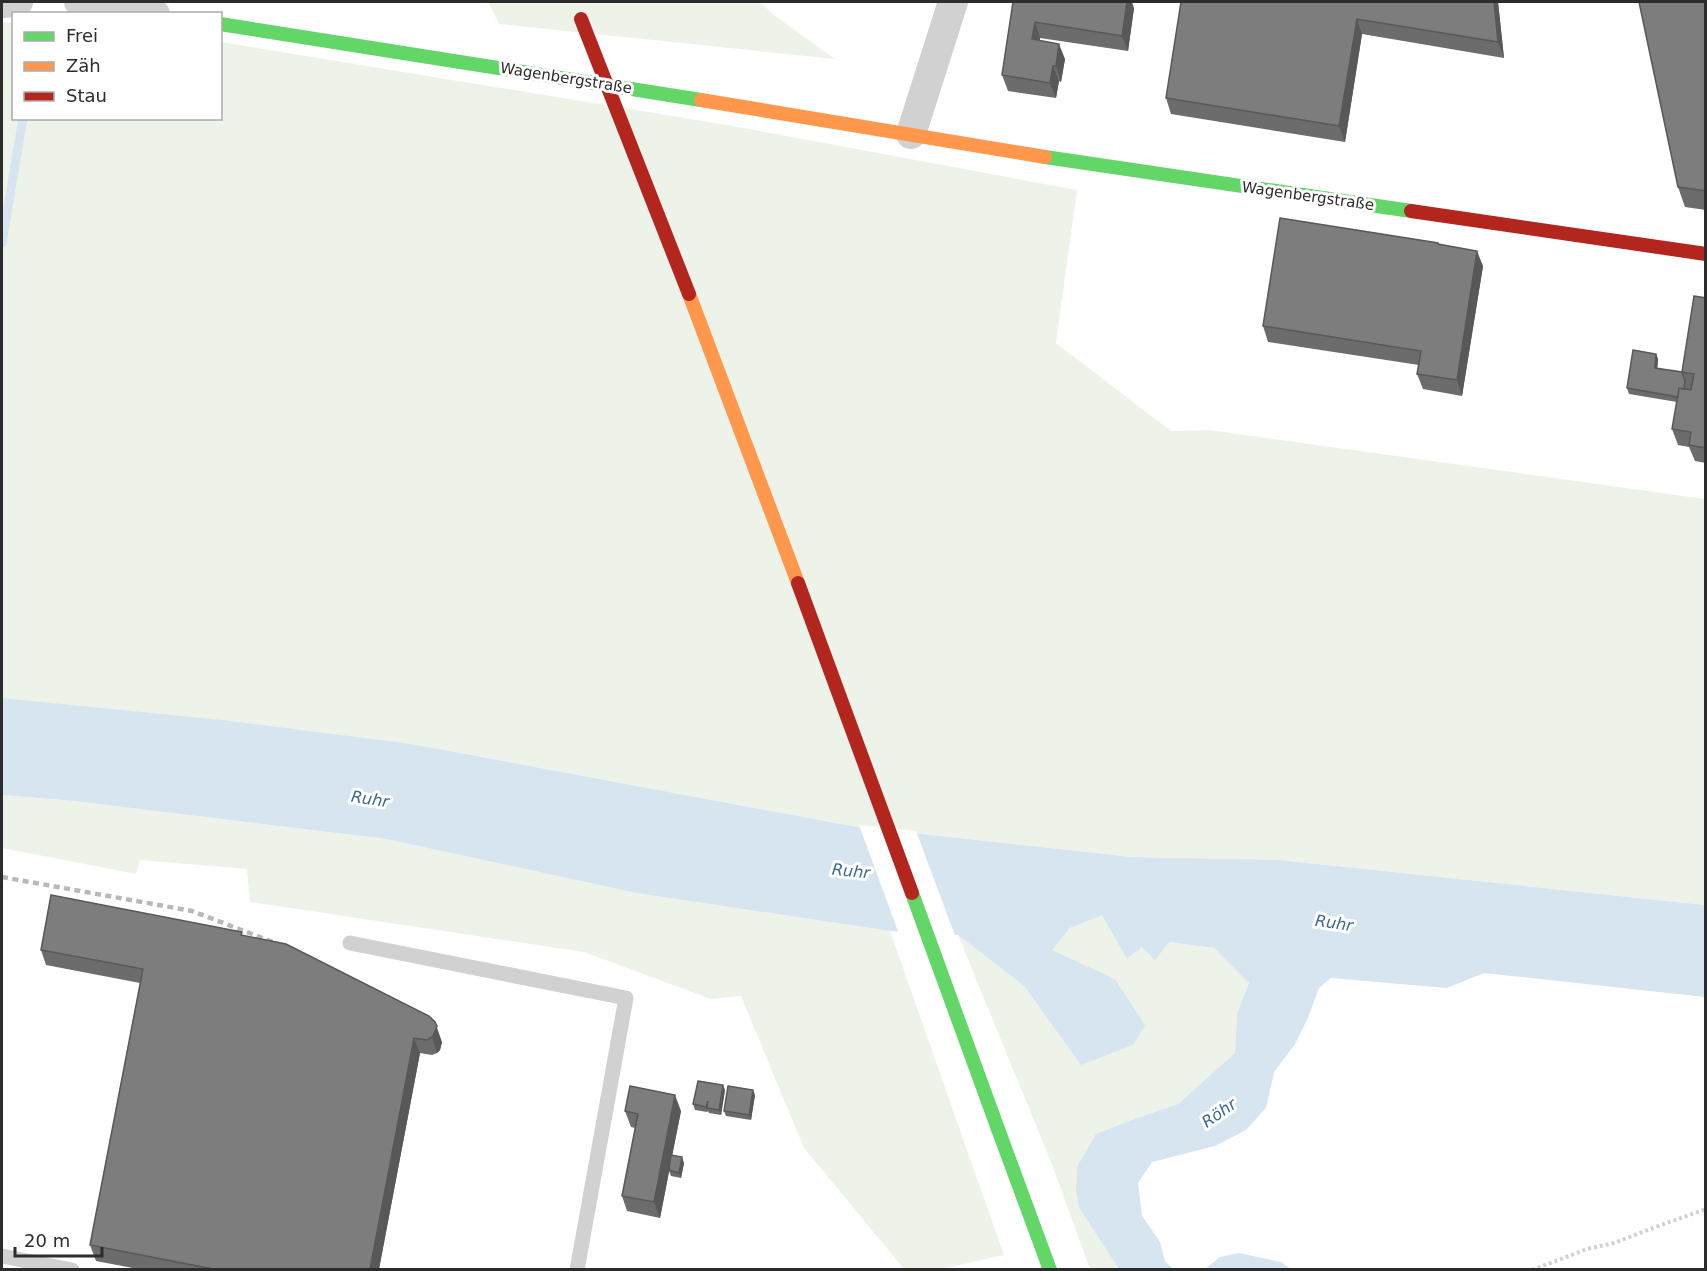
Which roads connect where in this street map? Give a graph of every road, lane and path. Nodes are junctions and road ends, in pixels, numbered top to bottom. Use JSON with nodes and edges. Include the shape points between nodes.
{"nodes":[{"id":1,"x":18,"y":2,"type":"edge"},
{"id":2,"x":79,"y":2,"type":"edge"},
{"id":3,"x":953,"y":2,"type":"edge"},
{"id":4,"x":2,"y":3,"type":"edge"},
{"id":5,"x":142,"y":12,"type":"edge"},
{"id":6,"x":579,"y":15,"type":"dead end"},
{"id":7,"x":222,"y":24,"type":"edge"},
{"id":8,"x":911,"y":134,"type":"junction"},
{"id":9,"x":1706,"y":254,"type":"edge"},
{"id":10,"x":350,"y":943,"type":"dead end"},
{"id":11,"x":1706,"y":1209,"type":"edge"},
{"id":12,"x":2,"y":1256,"type":"edge"},
{"id":13,"x":72,"y":1269,"type":"edge"},
{"id":14,"x":577,"y":1269,"type":"edge"},
{"id":15,"x":1050,"y":1269,"type":"edge"},
{"id":16,"x":1532,"y":1269,"type":"edge"}],
"edges":[{"from":1,"to":4,"type":"street"},
{"from":2,"to":5,"type":"street"},
{"from":3,"to":8,"type":"street"},
{"from":6,"to":15,"type":"main road","bridge":true,"via":[[672,248],[831,670]]},
{"from":7,"to":8,"type":"main road","name":"Wagenbergstraße"},
{"from":8,"to":9,"type":"main road","name":"Wagenbergstraße"},
{"from":10,"to":14,"type":"lane","via":[[626,998]]},
{"from":11,"to":16,"type":"path","via":[[1614,1244],[1587,1249]]},
{"from":12,"to":13,"type":"lane"}]}
